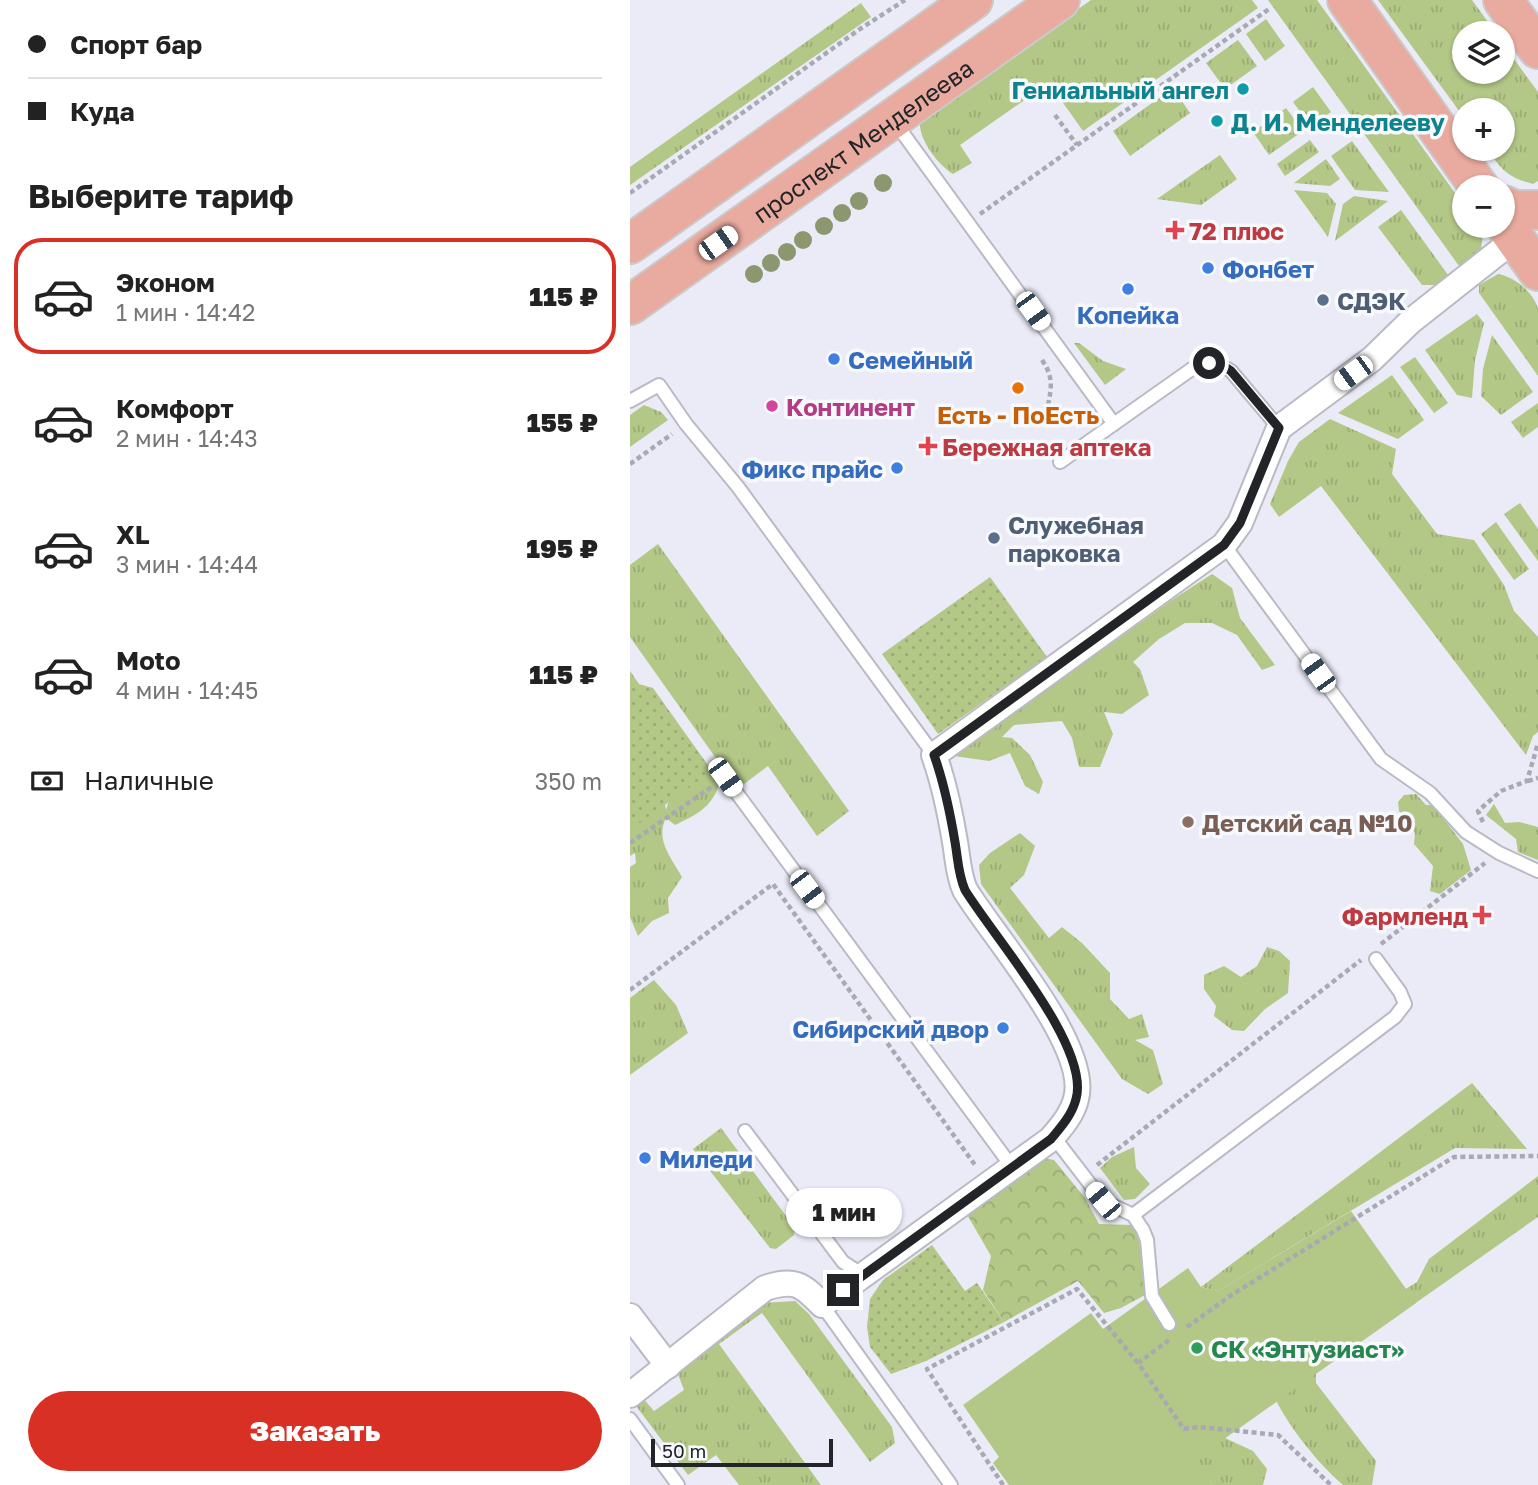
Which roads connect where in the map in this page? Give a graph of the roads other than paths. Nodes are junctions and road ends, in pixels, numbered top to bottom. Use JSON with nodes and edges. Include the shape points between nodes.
{"nodes":[{"id":1,"x":973,"y":0,"type":"edge"},
{"id":2,"x":1060,"y":0,"type":"edge"},
{"id":3,"x":1347,"y":0,"type":"edge"},
{"id":4,"x":1503,"y":0,"type":"edge"},
{"id":5,"x":1538,"y":49,"type":"edge"},
{"id":6,"x":892,"y":119,"type":"junction"},
{"id":7,"x":1471,"y":175,"type":"edge"},
{"id":8,"x":1515,"y":219,"type":"edge"},
{"id":9,"x":636,"y":236,"type":"edge"},
{"id":10,"x":1496,"y":238,"type":"edge"},
{"id":11,"x":1538,"y":271,"type":"edge"},
{"id":12,"x":630,"y":304,"type":"edge"},
{"id":13,"x":630,"y":401,"type":"edge"},
{"id":14,"x":1114,"y":424,"type":"junction"},
{"id":15,"x":1279,"y":428,"type":"junction"},
{"id":16,"x":1060,"y":462,"type":"dead end"},
{"id":17,"x":1224,"y":545,"type":"junction"},
{"id":18,"x":934,"y":755,"type":"junction"},
{"id":19,"x":725,"y":777,"type":"road end"},
{"id":20,"x":1538,"y":871,"type":"edge"},
{"id":21,"x":1373,"y":956,"type":"road end"},
{"id":22,"x":745,"y":1131,"type":"dead end"},
{"id":23,"x":1054,"y":1136,"type":"junction"},
{"id":24,"x":1012,"y":1167,"type":"junction"},
{"id":25,"x":1133,"y":1214,"type":"junction"},
{"id":26,"x":863,"y":1275,"type":"junction"},
{"id":27,"x":822,"y":1305,"type":"junction"},
{"id":28,"x":630,"y":1316,"type":"edge"},
{"id":29,"x":1169,"y":1324,"type":"dead end"},
{"id":30,"x":668,"y":1366,"type":"junction"},
{"id":31,"x":630,"y":1395,"type":"edge"},
{"id":32,"x":630,"y":1419,"type":"edge"},
{"id":33,"x":678,"y":1485,"type":"edge"},
{"id":34,"x":951,"y":1485,"type":"edge"}],
"edges":[{"from":1,"to":9,"type":"main road","name":"проспект Менделеева"},
{"from":2,"to":6,"type":"main road","name":"проспект Менделеева"},
{"from":3,"to":7,"type":"main road"},
{"from":4,"to":5,"type":"main road"},
{"from":6,"to":12,"type":"main road","name":"проспект Менделеева"},
{"from":6,"to":14,"type":"lane"},
{"from":8,"to":11,"type":"main road"},
{"from":10,"to":15,"type":"street","via":[[1371,359]]},
{"from":13,"to":18,"type":"lane","via":[[659,386]]},
{"from":14,"to":15,"type":"lane","via":[[1196,366],[1209,363],[1231,371]]},
{"from":14,"to":16,"type":"lane"},
{"from":15,"to":17,"type":"street","via":[[1240,523]]},
{"from":17,"to":18,"type":"street"},
{"from":17,"to":20,"type":"lane","via":[[1381,759],[1430,793],[1466,832]]},
{"from":18,"to":23,"type":"street","via":[[965,890],[1067,1042],[1078,1077],[1077,1099]]},
{"from":19,"to":24,"type":"lane"},
{"from":21,"to":25,"type":"lane","via":[[1405,1004],[1395,1017]]},
{"from":22,"to":26,"type":"lane","via":[[843,1262]]},
{"from":23,"to":24,"type":"street"},
{"from":23,"to":25,"type":"lane","via":[[1103,1201]]},
{"from":24,"to":26,"type":"street"},
{"from":25,"to":29,"type":"lane","via":[[1147,1240],[1152,1296]]},
{"from":26,"to":27,"type":"street"},
{"from":27,"to":30,"type":"street","via":[[804,1287],[785,1282],[765,1289]]},
{"from":27,"to":34,"type":"lane"},
{"from":28,"to":30,"type":"street"},
{"from":30,"to":31,"type":"street"},
{"from":32,"to":33,"type":"lane"}]}
